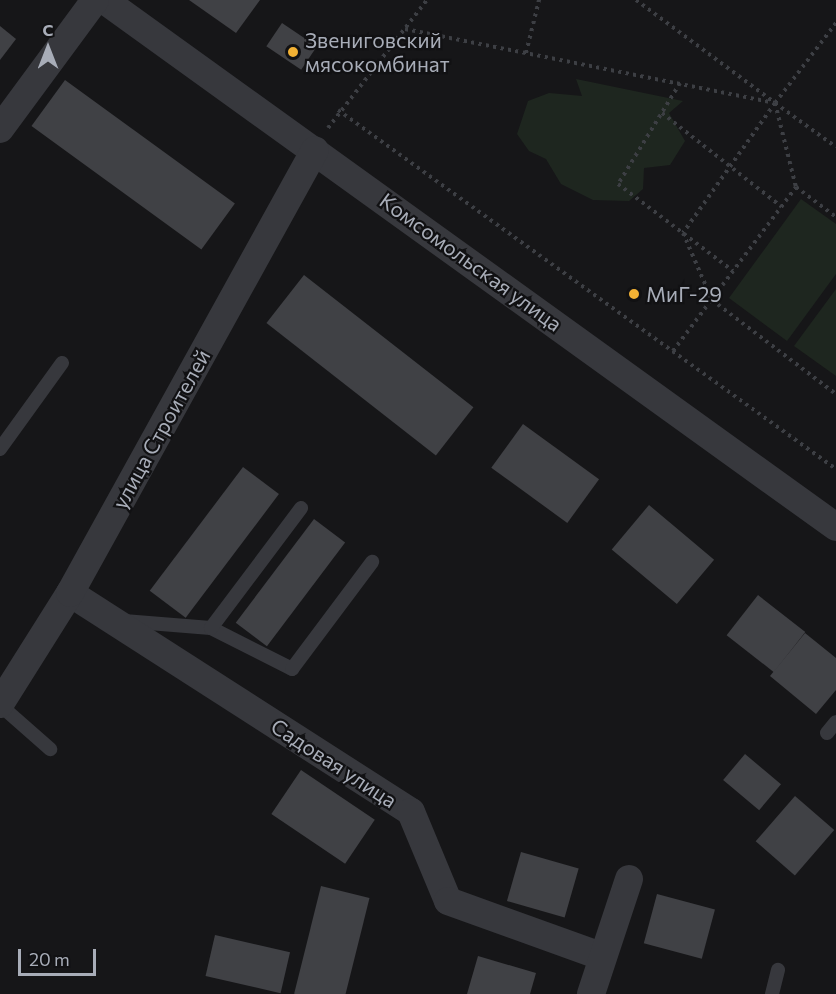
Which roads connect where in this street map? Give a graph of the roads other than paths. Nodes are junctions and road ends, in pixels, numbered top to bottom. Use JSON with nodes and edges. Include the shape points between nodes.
{"nodes":[{"id":1,"x":107,"y":1,"type":"edge"},
{"id":2,"x":0,"y":129,"type":"edge"},
{"id":3,"x":315,"y":150,"type":"junction"},
{"id":4,"x":62,"y":363,"type":"dead end"},
{"id":5,"x":0,"y":448,"type":"edge"},
{"id":6,"x":301,"y":508,"type":"dead end"},
{"id":7,"x":836,"y":527,"type":"edge"},
{"id":8,"x":372,"y":562,"type":"dead end"},
{"id":9,"x":70,"y":593,"type":"junction"},
{"id":10,"x":112,"y":620,"type":"junction"},
{"id":11,"x":211,"y":628,"type":"junction"},
{"id":12,"x":0,"y":705,"type":"edge"},
{"id":13,"x":836,"y":722,"type":"edge"},
{"id":14,"x":827,"y":733,"type":"dead end"},
{"id":15,"x":50,"y":749,"type":"dead end"},
{"id":16,"x":629,"y":879,"type":"dead end"},
{"id":17,"x":601,"y":956,"type":"junction"},
{"id":18,"x":778,"y":970,"type":"dead end"},
{"id":19,"x":591,"y":994,"type":"edge"},
{"id":20,"x":772,"y":994,"type":"edge"}],
"edges":[{"from":1,"to":2,"type":"street"},
{"from":1,"to":3,"type":"street","name":"Комсомольская улица"},
{"from":3,"to":7,"type":"street","name":"Комсомольская улица"},
{"from":3,"to":9,"type":"street","name":"улица Строителей"},
{"from":4,"to":5,"type":"lane"},
{"from":6,"to":11,"type":"lane"},
{"from":8,"to":11,"type":"lane","via":[[292,669]]},
{"from":9,"to":10,"type":"street","name":"Садовая улица"},
{"from":9,"to":12,"type":"street","name":"улица Строителей"},
{"from":10,"to":11,"type":"lane"},
{"from":10,"to":17,"type":"street","name":"Садовая улица","via":[[411,813],[448,902]]},
{"from":12,"to":15,"type":"lane"},
{"from":13,"to":14,"type":"lane"},
{"from":16,"to":17,"type":"street"},
{"from":17,"to":19,"type":"street"},
{"from":18,"to":20,"type":"lane"}]}
